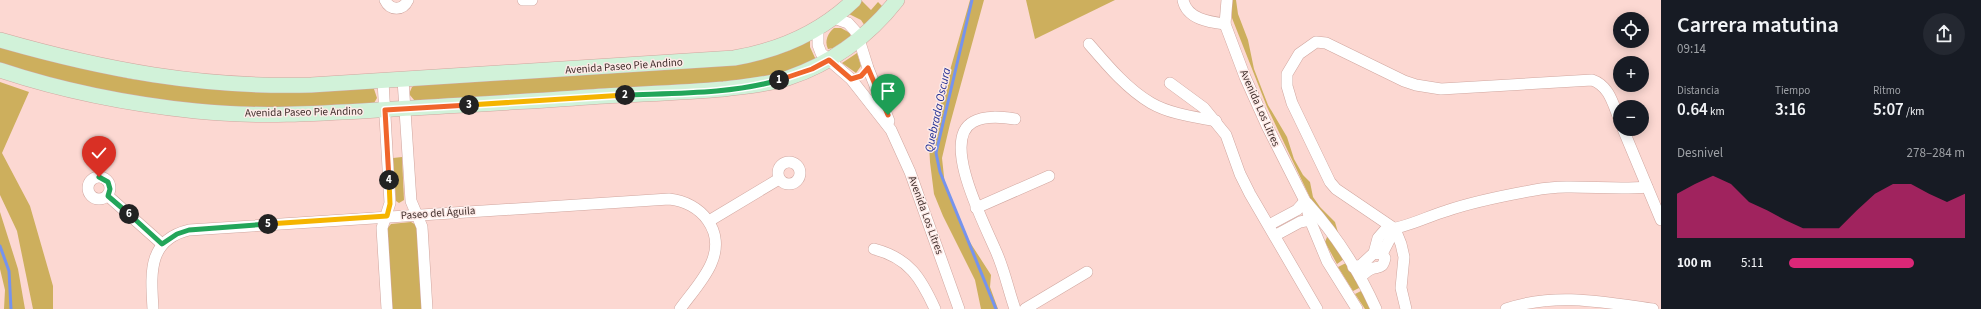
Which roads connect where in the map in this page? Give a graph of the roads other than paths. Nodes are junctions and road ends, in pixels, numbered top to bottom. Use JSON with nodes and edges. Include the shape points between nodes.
{"nodes":[{"id":1,"x":385,"y":0,"type":"edge"},
{"id":2,"x":408,"y":0,"type":"edge"},
{"id":3,"x":523,"y":0,"type":"edge"},
{"id":4,"x":532,"y":0,"type":"edge"},
{"id":5,"x":854,"y":0,"type":"edge"},
{"id":6,"x":897,"y":0,"type":"edge"},
{"id":7,"x":1183,"y":0,"type":"edge"},
{"id":8,"x":1221,"y":0,"type":"edge"},
{"id":9,"x":1226,"y":6,"type":"edge"},
{"id":10,"x":834,"y":18,"type":"junction"},
{"id":11,"x":1225,"y":24,"type":"junction"},
{"id":12,"x":818,"y":29,"type":"junction"},
{"id":13,"x":860,"y":39,"type":"junction"},
{"id":14,"x":0,"y":40,"type":"edge"},
{"id":15,"x":1089,"y":44,"type":"dead end"},
{"id":16,"x":829,"y":60,"type":"junction"},
{"id":17,"x":868,"y":68,"type":"junction"},
{"id":18,"x":0,"y":70,"type":"edge"},
{"id":19,"x":851,"y":79,"type":"junction"},
{"id":20,"x":403,"y":80,"type":"junction"},
{"id":21,"x":383,"y":81,"type":"junction"},
{"id":22,"x":1170,"y":83,"type":"dead end"},
{"id":23,"x":1613,"y":103,"type":"edge"},
{"id":24,"x":405,"y":108,"type":"junction"},
{"id":25,"x":385,"y":110,"type":"junction"},
{"id":26,"x":1015,"y":119,"type":"dead end"},
{"id":27,"x":1216,"y":121,"type":"junction"},
{"id":28,"x":891,"y":130,"type":"junction"},
{"id":29,"x":1626,"y":136,"type":"edge"},
{"id":30,"x":1049,"y":176,"type":"dead end"},
{"id":31,"x":779,"y":179,"type":"dead end"},
{"id":32,"x":1647,"y":187,"type":"junction"},
{"id":33,"x":108,"y":196,"type":"dead end"},
{"id":34,"x":1305,"y":201,"type":"junction"},
{"id":35,"x":976,"y":208,"type":"junction"},
{"id":36,"x":416,"y":215,"type":"junction"},
{"id":37,"x":387,"y":216,"type":"junction"},
{"id":38,"x":1310,"y":220,"type":"junction"},
{"id":39,"x":1661,"y":220,"type":"edge"},
{"id":40,"x":709,"y":221,"type":"junction"},
{"id":41,"x":1269,"y":225,"type":"junction"},
{"id":42,"x":1395,"y":229,"type":"junction"},
{"id":43,"x":1331,"y":233,"type":"junction"},
{"id":44,"x":1276,"y":235,"type":"junction"},
{"id":45,"x":1318,"y":240,"type":"junction"},
{"id":46,"x":162,"y":244,"type":"junction"},
{"id":47,"x":874,"y":249,"type":"dead end"},
{"id":48,"x":1378,"y":253,"type":"junction"},
{"id":49,"x":1353,"y":267,"type":"junction"},
{"id":50,"x":1087,"y":272,"type":"dead end"},
{"id":51,"x":1360,"y":277,"type":"junction"},
{"id":52,"x":960,"y":306,"type":"edge"},
{"id":53,"x":1376,"y":308,"type":"edge"},
{"id":54,"x":153,"y":309,"type":"edge"},
{"id":55,"x":387,"y":309,"type":"edge"},
{"id":56,"x":427,"y":309,"type":"edge"},
{"id":57,"x":680,"y":309,"type":"edge"},
{"id":58,"x":935,"y":309,"type":"edge"},
{"id":59,"x":1015,"y":309,"type":"edge"},
{"id":60,"x":1025,"y":309,"type":"edge"},
{"id":61,"x":1317,"y":309,"type":"edge"},
{"id":62,"x":1357,"y":309,"type":"edge"},
{"id":63,"x":1406,"y":309,"type":"edge"},
{"id":64,"x":1506,"y":309,"type":"edge"},
{"id":65,"x":1654,"y":309,"type":"edge"}],
"edges":[{"from":1,"to":2,"type":"street","via":[[390,7],[397,9],[404,6]]},
{"from":3,"to":4,"type":"street"},
{"from":5,"to":10,"type":"main road","name":"Avenida Paseo Pie Andino"},
{"from":6,"to":13,"type":"main road","name":"Avenida Paseo Pie Andino"},
{"from":7,"to":11,"type":"street","via":[[1185,7],[1200,19]]},
{"from":8,"to":9,"type":"street","name":"Avenida Los Litres"},
{"from":9,"to":11,"type":"street","name":"Avenida Los Litres"},
{"from":10,"to":12,"type":"main road","name":"Avenida Paseo Pie Andino"},
{"from":10,"to":13,"type":"street","name":"Avenida Los Litres","via":[[853,27]]},
{"from":11,"to":34,"type":"street","name":"Avenida Los Litres","via":[[1267,126]]},
{"from":12,"to":16,"type":"street","name":"Avenida Los Litres","via":[[819,49]]},
{"from":12,"to":20,"type":"main road","name":"Avenida Paseo Pie Andino","via":[[776,49],[734,58]]},
{"from":13,"to":16,"type":"main road","name":"Avenida Paseo Pie Andino"},
{"from":13,"to":17,"type":"street","name":"Avenida Los Litres"},
{"from":14,"to":21,"type":"main road","name":"Avenida Paseo Pie Andino","via":[[54,56],[106,67],[206,83],[275,86]]},
{"from":15,"to":27,"type":"street","via":[[1116,74],[1151,103]]},
{"from":16,"to":19,"type":"street","name":"Avenida Los Litres"},
{"from":16,"to":24,"type":"main road","name":"Avenida Paseo Pie Andino","via":[[786,78],[742,87]]},
{"from":17,"to":19,"type":"street","via":[[861,76]]},
{"from":17,"to":28,"type":"street","name":"Avenida Los Litres","via":[[888,115]]},
{"from":18,"to":25,"type":"main road","name":"Avenida Paseo Pie Andino","via":[[100,96],[197,111],[296,115]]},
{"from":19,"to":28,"type":"street","name":"Avenida Los Litres"},
{"from":20,"to":21,"type":"main road","name":"Avenida Paseo Pie Andino"},
{"from":20,"to":24,"type":"street"},
{"from":21,"to":25,"type":"street"},
{"from":22,"to":27,"type":"street","via":[[1204,108]]},
{"from":23,"to":42,"type":"street","via":[[1608,90],[1592,80],[1451,89],[1428,88],[1398,79],[1326,43],[1316,42],[1299,54],[1287,74],[1287,86],[1292,103],[1326,175],[1336,190]]},
{"from":24,"to":25,"type":"main road","name":"Avenida Paseo Pie Andino"},
{"from":24,"to":36,"type":"street","via":[[410,201]]},
{"from":25,"to":37,"type":"street","via":[[390,204]]},
{"from":26,"to":35,"type":"street","via":[[997,117],[977,120],[964,132],[964,174]]},
{"from":27,"to":41,"type":"street","via":[[1226,135],[1240,174]]},
{"from":28,"to":52,"type":"street","name":"Avenida Los Litres","via":[[910,172]]},
{"from":29,"to":32,"type":"street"},
{"from":30,"to":35,"type":"street"},
{"from":31,"to":40,"type":"street"},
{"from":32,"to":39,"type":"street"},
{"from":32,"to":42,"type":"street","via":[[1634,189],[1569,186],[1536,190],[1447,210]]},
{"from":33,"to":46,"type":"street"},
{"from":34,"to":38,"type":"street","name":"Avenida Los Litres"},
{"from":34,"to":41,"type":"street","via":[[1297,210]]},
{"from":34,"to":43,"type":"street","name":"Avenida Los Litres"},
{"from":35,"to":59,"type":"street","via":[[1001,262]]},
{"from":36,"to":37,"type":"street","name":"Paseo del Águila"},
{"from":36,"to":40,"type":"street","name":"Paseo del Águila","via":[[669,199],[694,206]]},
{"from":36,"to":56,"type":"street","via":[[422,227]]},
{"from":37,"to":46,"type":"street","name":"Paseo del Águila","via":[[196,229],[177,234]]},
{"from":37,"to":55,"type":"street","via":[[382,228]]},
{"from":38,"to":44,"type":"street","via":[[1300,222]]},
{"from":38,"to":45,"type":"street","name":"Avenida Los Litres"},
{"from":40,"to":57,"type":"street","name":"Paseo del Águila","via":[[715,238],[714,259],[708,272]]},
{"from":41,"to":44,"type":"street"},
{"from":42,"to":48,"type":"street","via":[[1385,230],[1378,238]]},
{"from":42,"to":63,"type":"street","via":[[1404,257],[1401,288]]},
{"from":43,"to":45,"type":"street","via":[[1322,235]]},
{"from":43,"to":49,"type":"street","name":"Avenida Los Litres"},
{"from":44,"to":61,"type":"street"},
{"from":45,"to":62,"type":"street","name":"Avenida Los Litres","via":[[1332,269]]},
{"from":46,"to":54,"type":"street","via":[[151,273]]},
{"from":47,"to":58,"type":"street","via":[[890,253],[908,265],[922,283]]},
{"from":48,"to":49,"type":"street","via":[[1361,265]]},
{"from":48,"to":51,"type":"street","via":[[1385,258],[1384,264]]},
{"from":49,"to":51,"type":"street","name":"Avenida Los Litres"},
{"from":50,"to":60,"type":"street"},
{"from":51,"to":53,"type":"street","name":"Avenida Los Litres"},
{"from":64,"to":65,"type":"street","via":[[1530,302],[1582,299]]}]}
